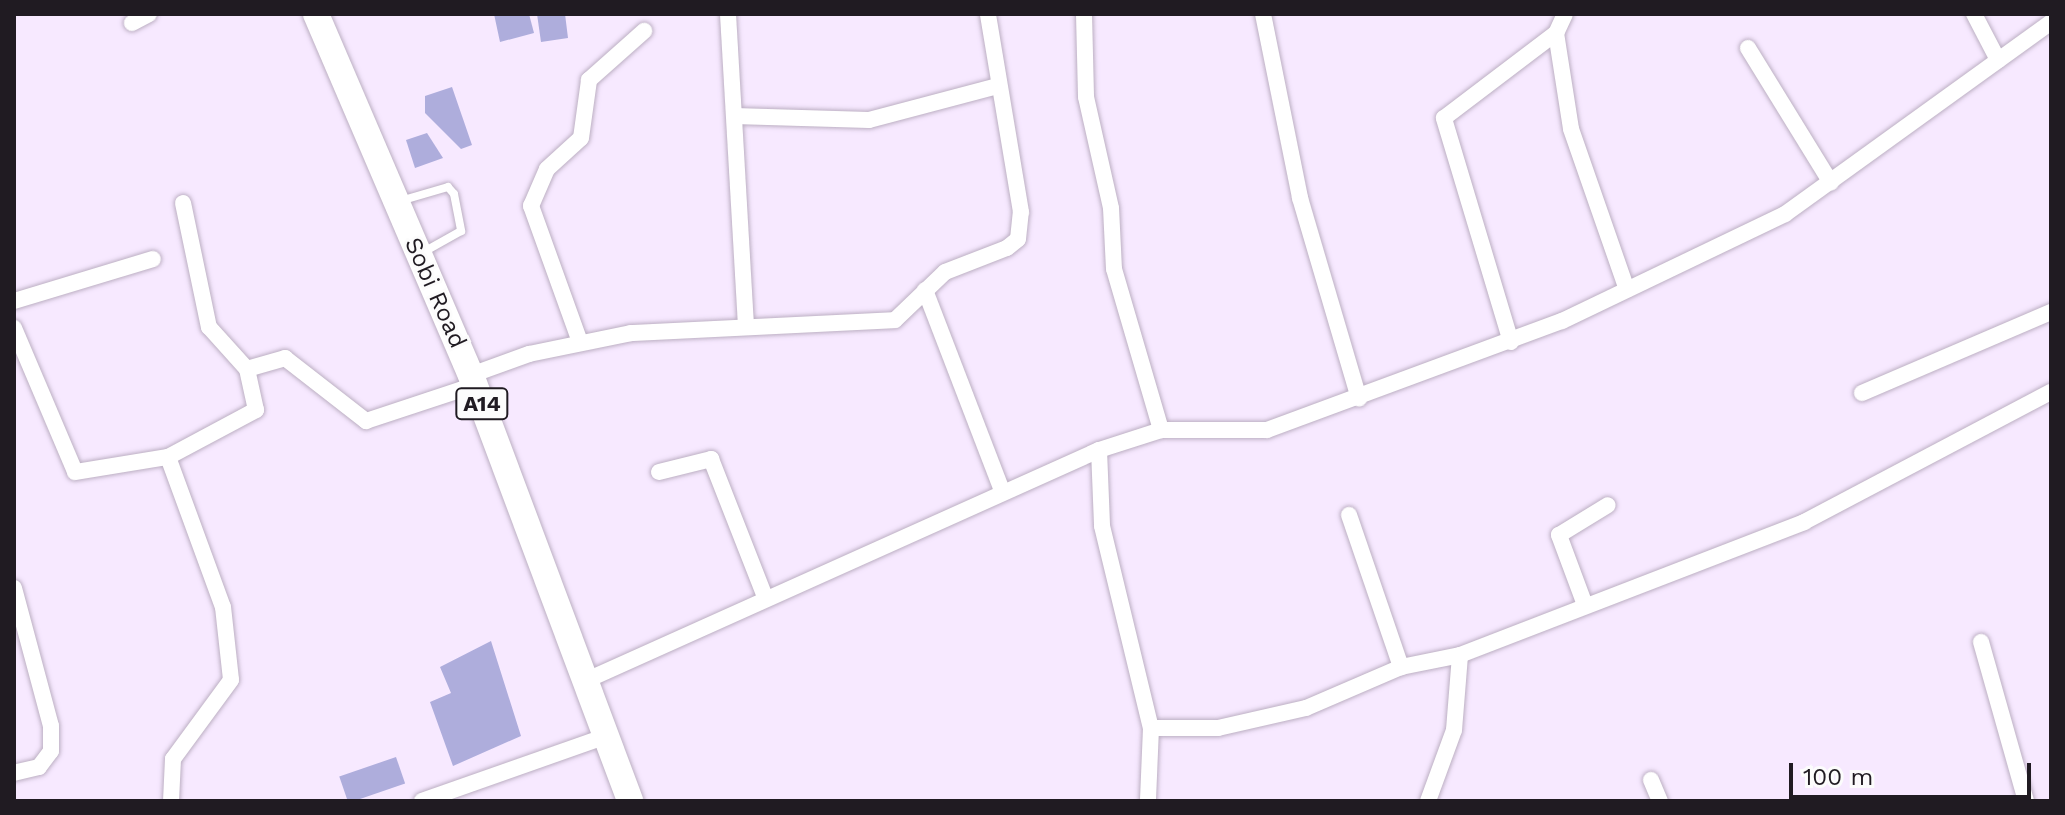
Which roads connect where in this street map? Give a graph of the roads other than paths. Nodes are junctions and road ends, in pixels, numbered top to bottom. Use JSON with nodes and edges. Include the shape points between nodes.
{"nodes":[{"id":1,"x":149,"y":14,"type":"edge"},
{"id":2,"x":316,"y":14,"type":"edge"},
{"id":3,"x":728,"y":14,"type":"edge"},
{"id":4,"x":988,"y":14,"type":"edge"},
{"id":5,"x":1084,"y":14,"type":"edge"},
{"id":6,"x":1263,"y":14,"type":"edge"},
{"id":7,"x":1565,"y":14,"type":"edge"},
{"id":8,"x":1974,"y":14,"type":"edge"},
{"id":9,"x":2051,"y":22,"type":"edge"},
{"id":10,"x":132,"y":23,"type":"dead end"},
{"id":11,"x":644,"y":31,"type":"dead end"},
{"id":12,"x":1556,"y":33,"type":"junction"},
{"id":13,"x":1748,"y":48,"type":"dead end"},
{"id":14,"x":1998,"y":60,"type":"junction"},
{"id":15,"x":998,"y":86,"type":"junction"},
{"id":16,"x":734,"y":116,"type":"junction"},
{"id":17,"x":1831,"y":183,"type":"junction"},
{"id":18,"x":396,"y":202,"type":"junction"},
{"id":19,"x":183,"y":203,"type":"dead end"},
{"id":20,"x":418,"y":255,"type":"junction"},
{"id":21,"x":153,"y":259,"type":"dead end"},
{"id":22,"x":925,"y":290,"type":"junction"},
{"id":23,"x":1627,"y":290,"type":"junction"},
{"id":24,"x":14,"y":301,"type":"edge"},
{"id":25,"x":2051,"y":312,"type":"edge"},
{"id":26,"x":746,"y":326,"type":"junction"},
{"id":27,"x":14,"y":328,"type":"edge"},
{"id":28,"x":580,"y":342,"type":"junction"},
{"id":29,"x":1511,"y":342,"type":"junction"},
{"id":30,"x":247,"y":369,"type":"junction"},
{"id":31,"x":473,"y":380,"type":"junction"},
{"id":32,"x":2051,"y":392,"type":"edge"},
{"id":33,"x":1862,"y":393,"type":"dead end"},
{"id":34,"x":1359,"y":398,"type":"junction"},
{"id":35,"x":1161,"y":430,"type":"junction"},
{"id":36,"x":1099,"y":450,"type":"junction"},
{"id":37,"x":168,"y":457,"type":"junction"},
{"id":38,"x":659,"y":472,"type":"dead end"},
{"id":39,"x":1002,"y":491,"type":"junction"},
{"id":40,"x":1608,"y":505,"type":"dead end"},
{"id":41,"x":1349,"y":515,"type":"dead end"},
{"id":42,"x":14,"y":588,"type":"edge"},
{"id":43,"x":765,"y":597,"type":"junction"},
{"id":44,"x":1585,"y":605,"type":"junction"},
{"id":45,"x":1981,"y":642,"type":"dead end"},
{"id":46,"x":33,"y":652,"type":"junction"},
{"id":47,"x":14,"y":655,"type":"edge"},
{"id":48,"x":1460,"y":655,"type":"junction"},
{"id":49,"x":1401,"y":667,"type":"junction"},
{"id":50,"x":587,"y":680,"type":"junction"},
{"id":51,"x":1151,"y":728,"type":"junction"},
{"id":52,"x":607,"y":736,"type":"junction"},
{"id":53,"x":14,"y":773,"type":"edge"},
{"id":54,"x":1651,"y":780,"type":"dead end"},
{"id":55,"x":171,"y":801,"type":"edge"},
{"id":56,"x":422,"y":801,"type":"edge"},
{"id":57,"x":630,"y":801,"type":"edge"},
{"id":58,"x":1148,"y":801,"type":"edge"},
{"id":59,"x":1428,"y":801,"type":"edge"},
{"id":60,"x":1660,"y":801,"type":"edge"},
{"id":61,"x":2026,"y":801,"type":"edge"}],
"edges":[{"from":1,"to":10,"type":"street"},
{"from":2,"to":18,"type":"highway","name":"Sobi Road","number":"A14"},
{"from":3,"to":16,"type":"street"},
{"from":4,"to":15,"type":"street"},
{"from":5,"to":35,"type":"street","via":[[1086,97],[1111,208],[1114,269]]},
{"from":6,"to":34,"type":"street","via":[[1300,198]]},
{"from":7,"to":12,"type":"street"},
{"from":8,"to":14,"type":"street"},
{"from":9,"to":14,"type":"street"},
{"from":11,"to":28,"type":"street","via":[[589,80],[581,138],[547,169],[531,206]]},
{"from":12,"to":23,"type":"street","via":[[1571,129]]},
{"from":12,"to":29,"type":"street","via":[[1444,118]]},
{"from":13,"to":17,"type":"street"},
{"from":14,"to":17,"type":"street"},
{"from":15,"to":16,"type":"street","via":[[869,120]]},
{"from":15,"to":22,"type":"street","via":[[1021,212],[1018,239],[945,272]]},
{"from":16,"to":26,"type":"street"},
{"from":17,"to":23,"type":"street","via":[[1785,214]]},
{"from":18,"to":20,"type":"highway","name":"Sobi Road","number":"A14"},
{"from":18,"to":20,"type":"lane","via":[[448,187],[454,194],[461,231]]},
{"from":19,"to":30,"type":"street","via":[[209,327]]},
{"from":20,"to":31,"type":"highway","name":"Sobi Road","number":"A14"},
{"from":21,"to":24,"type":"street"},
{"from":22,"to":26,"type":"street","via":[[895,320]]},
{"from":22,"to":39,"type":"street"},
{"from":23,"to":29,"type":"street"},
{"from":25,"to":33,"type":"street"},
{"from":26,"to":28,"type":"street"},
{"from":27,"to":37,"type":"street","via":[[75,472]]},
{"from":28,"to":31,"type":"street"},
{"from":29,"to":34,"type":"street"},
{"from":30,"to":31,"type":"street","via":[[285,358],[366,421]]},
{"from":30,"to":37,"type":"street","via":[[256,410]]},
{"from":31,"to":50,"type":"highway","name":"Sobi Road","number":"A14"},
{"from":32,"to":44,"type":"street","via":[[1804,522]]},
{"from":34,"to":35,"type":"street","via":[[1267,430]]},
{"from":35,"to":36,"type":"street"},
{"from":36,"to":39,"type":"street"},
{"from":36,"to":51,"type":"street","via":[[1102,526]]},
{"from":37,"to":55,"type":"street","via":[[223,607],[231,680],[173,759]]},
{"from":38,"to":43,"type":"street","via":[[711,459]]},
{"from":39,"to":43,"type":"street","via":[[926,533]]},
{"from":40,"to":44,"type":"street","via":[[1559,535]]},
{"from":41,"to":49,"type":"street"},
{"from":42,"to":46,"type":"street"},
{"from":43,"to":50,"type":"street"},
{"from":44,"to":48,"type":"street"},
{"from":45,"to":61,"type":"street"},
{"from":46,"to":47,"type":"street"},
{"from":46,"to":53,"type":"street","via":[[45,686],[51,751],[39,767]]},
{"from":48,"to":49,"type":"street"},
{"from":48,"to":59,"type":"street","via":[[1454,730]]},
{"from":49,"to":51,"type":"street","via":[[1306,708],[1218,728]]},
{"from":50,"to":52,"type":"highway","name":"Sobi Road","number":"A14"},
{"from":51,"to":58,"type":"street"},
{"from":52,"to":56,"type":"street"},
{"from":52,"to":57,"type":"highway","name":"Sobi Road","number":"A14"},
{"from":54,"to":60,"type":"street"}]}
